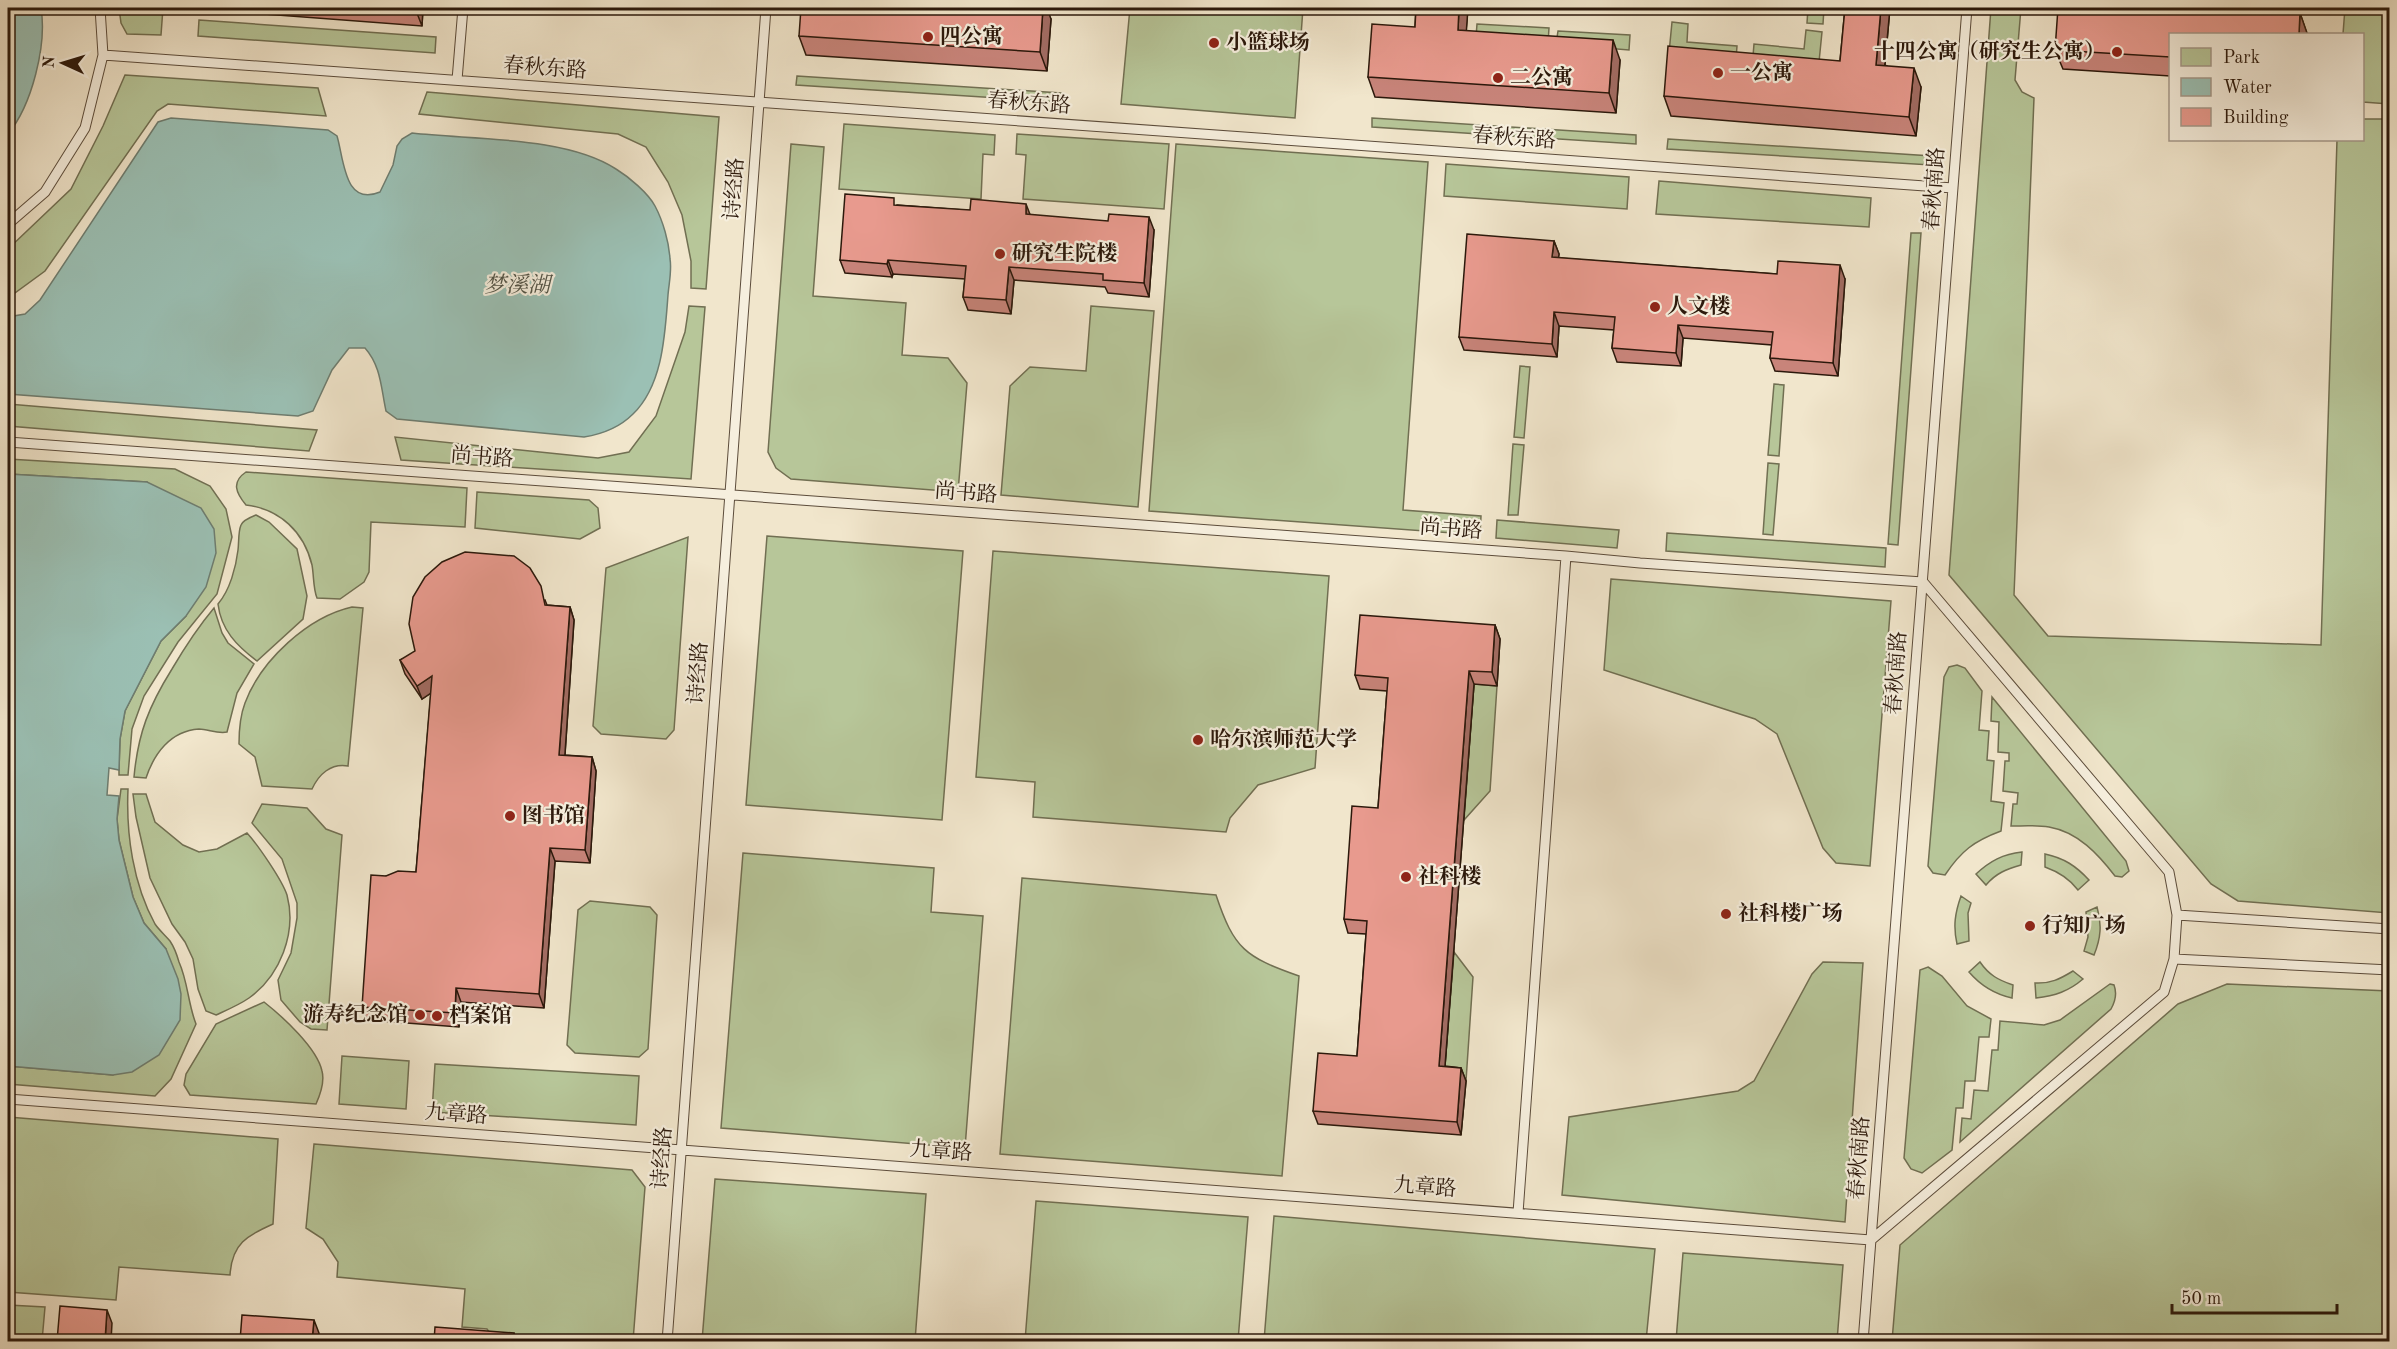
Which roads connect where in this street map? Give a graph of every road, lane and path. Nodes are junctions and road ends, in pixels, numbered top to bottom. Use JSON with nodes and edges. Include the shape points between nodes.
{"nodes":[{"id":1,"x":100,"y":8,"type":"edge"},
{"id":2,"x":463,"y":8,"type":"edge"},
{"id":3,"x":766,"y":8,"type":"edge"},
{"id":4,"x":1967,"y":8,"type":"edge"},
{"id":5,"x":104,"y":55,"type":"junction"},
{"id":6,"x":458,"y":80,"type":"junction"},
{"id":7,"x":759,"y":102,"type":"junction"},
{"id":8,"x":1953,"y":188,"type":"junction"},
{"id":9,"x":8,"y":224,"type":"edge"},
{"id":10,"x":8,"y":442,"type":"edge"},
{"id":11,"x":730,"y":495,"type":"junction"},
{"id":12,"x":1566,"y":556,"type":"junction"},
{"id":13,"x":1923,"y":582,"type":"junction"},
{"id":14,"x":2177,"y":915,"type":"junction"},
{"id":15,"x":2390,"y":929,"type":"edge"},
{"id":16,"x":2174,"y":959,"type":"junction"},
{"id":17,"x":2390,"y":970,"type":"edge"},
{"id":18,"x":8,"y":1099,"type":"edge"},
{"id":19,"x":682,"y":1150,"type":"junction"},
{"id":20,"x":1518,"y":1213,"type":"junction"},
{"id":21,"x":1871,"y":1240,"type":"junction"},
{"id":22,"x":667,"y":1341,"type":"edge"},
{"id":23,"x":1863,"y":1341,"type":"edge"}],
"edges":[{"from":1,"to":5,"type":"lane"},
{"from":2,"to":6,"type":"lane"},
{"from":3,"to":7,"type":"lane","name":"诗经路"},
{"from":4,"to":8,"type":"lane","name":"春秋南路"},
{"from":5,"to":6,"type":"lane","name":"春秋东路"},
{"from":5,"to":9,"type":"lane","via":[[85,128],[45,192]]},
{"from":6,"to":7,"type":"lane","name":"春秋东路"},
{"from":7,"to":8,"type":"lane","name":"春秋东路"},
{"from":7,"to":11,"type":"lane","name":"诗经路"},
{"from":8,"to":13,"type":"lane","name":"春秋南路"},
{"from":10,"to":11,"type":"lane","name":"尚书路"},
{"from":11,"to":12,"type":"lane","name":"尚书路"},
{"from":11,"to":19,"type":"lane","name":"诗经路"},
{"from":12,"to":13,"type":"lane","name":"尚书路"},
{"from":12,"to":20,"type":"lane"},
{"from":13,"to":14,"type":"lane","via":[[2169,872]]},
{"from":13,"to":21,"type":"lane","name":"春秋南路"},
{"from":14,"to":15,"type":"lane"},
{"from":14,"to":16,"type":"lane"},
{"from":16,"to":17,"type":"lane"},
{"from":16,"to":21,"type":"lane","via":[[2164,993]]},
{"from":18,"to":19,"type":"lane","name":"九章路"},
{"from":19,"to":20,"type":"lane","name":"九章路"},
{"from":19,"to":22,"type":"lane","name":"诗经路"},
{"from":20,"to":21,"type":"lane","name":"九章路"},
{"from":21,"to":23,"type":"lane","name":"春秋南路"}]}
